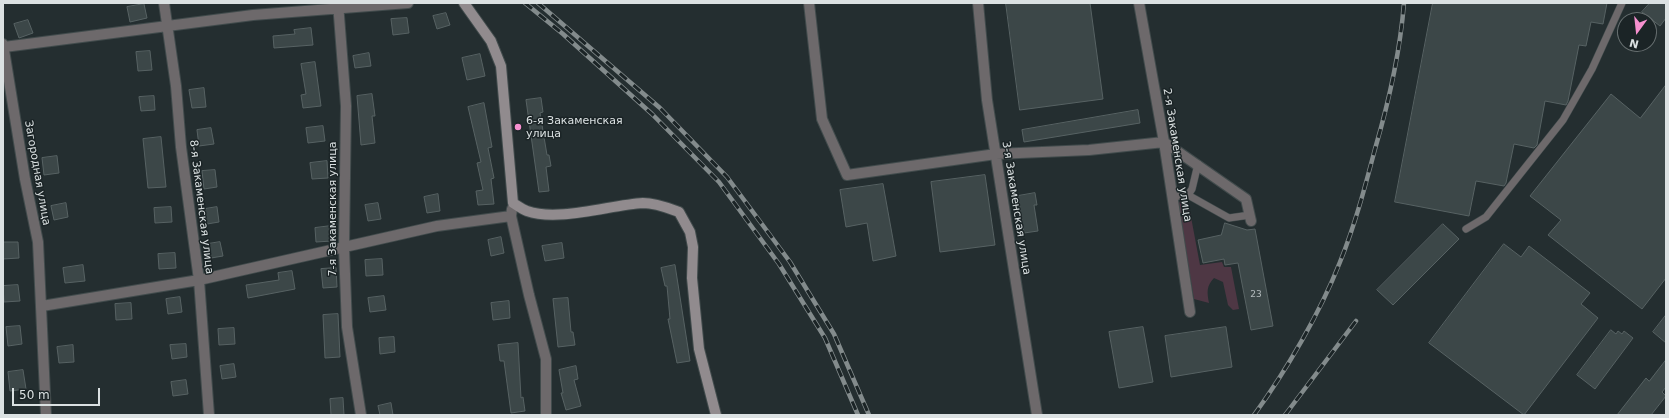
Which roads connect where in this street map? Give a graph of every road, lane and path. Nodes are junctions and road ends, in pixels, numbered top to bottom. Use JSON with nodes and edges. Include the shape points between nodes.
{"nodes":[{"id":1,"x":164,"y":3,"type":"edge"},
{"id":2,"x":408,"y":3,"type":"edge"},
{"id":3,"x":464,"y":3,"type":"edge"},
{"id":4,"x":808,"y":3,"type":"edge"},
{"id":5,"x":978,"y":3,"type":"edge"},
{"id":6,"x":1139,"y":3,"type":"edge"},
{"id":7,"x":1622,"y":3,"type":"edge"},
{"id":8,"x":338,"y":6,"type":"edge"},
{"id":9,"x":168,"y":25,"type":"junction"},
{"id":10,"x":4,"y":46,"type":"edge"},
{"id":11,"x":1164,"y":142,"type":"junction"},
{"id":12,"x":996,"y":154,"type":"junction"},
{"id":13,"x":1198,"y":164,"type":"junction"},
{"id":14,"x":1188,"y":195,"type":"junction"},
{"id":15,"x":1172,"y":197,"type":"junction"},
{"id":16,"x":513,"y":203,"type":"junction"},
{"id":17,"x":511,"y":216,"type":"junction"},
{"id":18,"x":1250,"y":218,"type":"joint"},
{"id":19,"x":1466,"y":229,"type":"dead end"},
{"id":20,"x":344,"y":248,"type":"junction"},
{"id":21,"x":199,"y":280,"type":"junction"},
{"id":22,"x":42,"y":306,"type":"junction"},
{"id":23,"x":1190,"y":312,"type":"dead end"},
{"id":24,"x":46,"y":415,"type":"edge"},
{"id":25,"x":210,"y":415,"type":"edge"},
{"id":26,"x":361,"y":415,"type":"edge"},
{"id":27,"x":546,"y":415,"type":"edge"},
{"id":28,"x":716,"y":415,"type":"edge"},
{"id":29,"x":1037,"y":415,"type":"edge"}],
"edges":[{"from":1,"to":9,"type":"street","name":"8-я Закаменская улица"},
{"from":2,"to":8,"type":"street"},
{"from":3,"to":16,"type":"street","via":[[491,41],[501,66]]},
{"from":4,"to":12,"type":"street","via":[[822,119],[848,175]]},
{"from":5,"to":12,"type":"street","name":"3-я Закаменская улица","via":[[987,100]]},
{"from":6,"to":11,"type":"street","name":"2-я Закаменская улица"},
{"from":7,"to":19,"type":"lane","via":[[1592,70],[1564,120],[1486,216]]},
{"from":8,"to":9,"type":"street"},
{"from":8,"to":20,"type":"street","name":"7-я Закаменская улица","via":[[346,106]]},
{"from":9,"to":10,"type":"street"},
{"from":9,"to":21,"type":"street","name":"8-я Закаменская улица"},
{"from":10,"to":22,"type":"street","name":"Загородная улица","via":[[25,179],[38,242]]},
{"from":11,"to":12,"type":"street","via":[[1089,150]]},
{"from":11,"to":13,"type":"street"},
{"from":11,"to":15,"type":"street","name":"2-я Закаменская улица"},
{"from":12,"to":29,"type":"street","name":"3-я Закаменская улица"},
{"from":13,"to":14,"type":"lane"},
{"from":13,"to":18,"type":"street","via":[[1246,199]]},
{"from":14,"to":15,"type":"lane"},
{"from":14,"to":18,"type":"lane","via":[[1229,218]]},
{"from":15,"to":23,"type":"street","name":"2-я Закаменская улица"},
{"from":16,"to":17,"type":"street"},
{"from":16,"to":28,"type":"street","via":[[527,211],[544,214],[645,203],[679,212],[690,232],[693,247],[692,278],[699,349]]},
{"from":17,"to":20,"type":"street","via":[[437,226]]},
{"from":17,"to":27,"type":"street","via":[[546,359]]},
{"from":20,"to":21,"type":"street"},
{"from":20,"to":26,"type":"street","name":"7-я Закаменская улица","via":[[347,327]]},
{"from":21,"to":22,"type":"street"},
{"from":21,"to":25,"type":"street","name":"8-я Закаменская улица"},
{"from":22,"to":24,"type":"street","name":"Загородная улица"}]}
